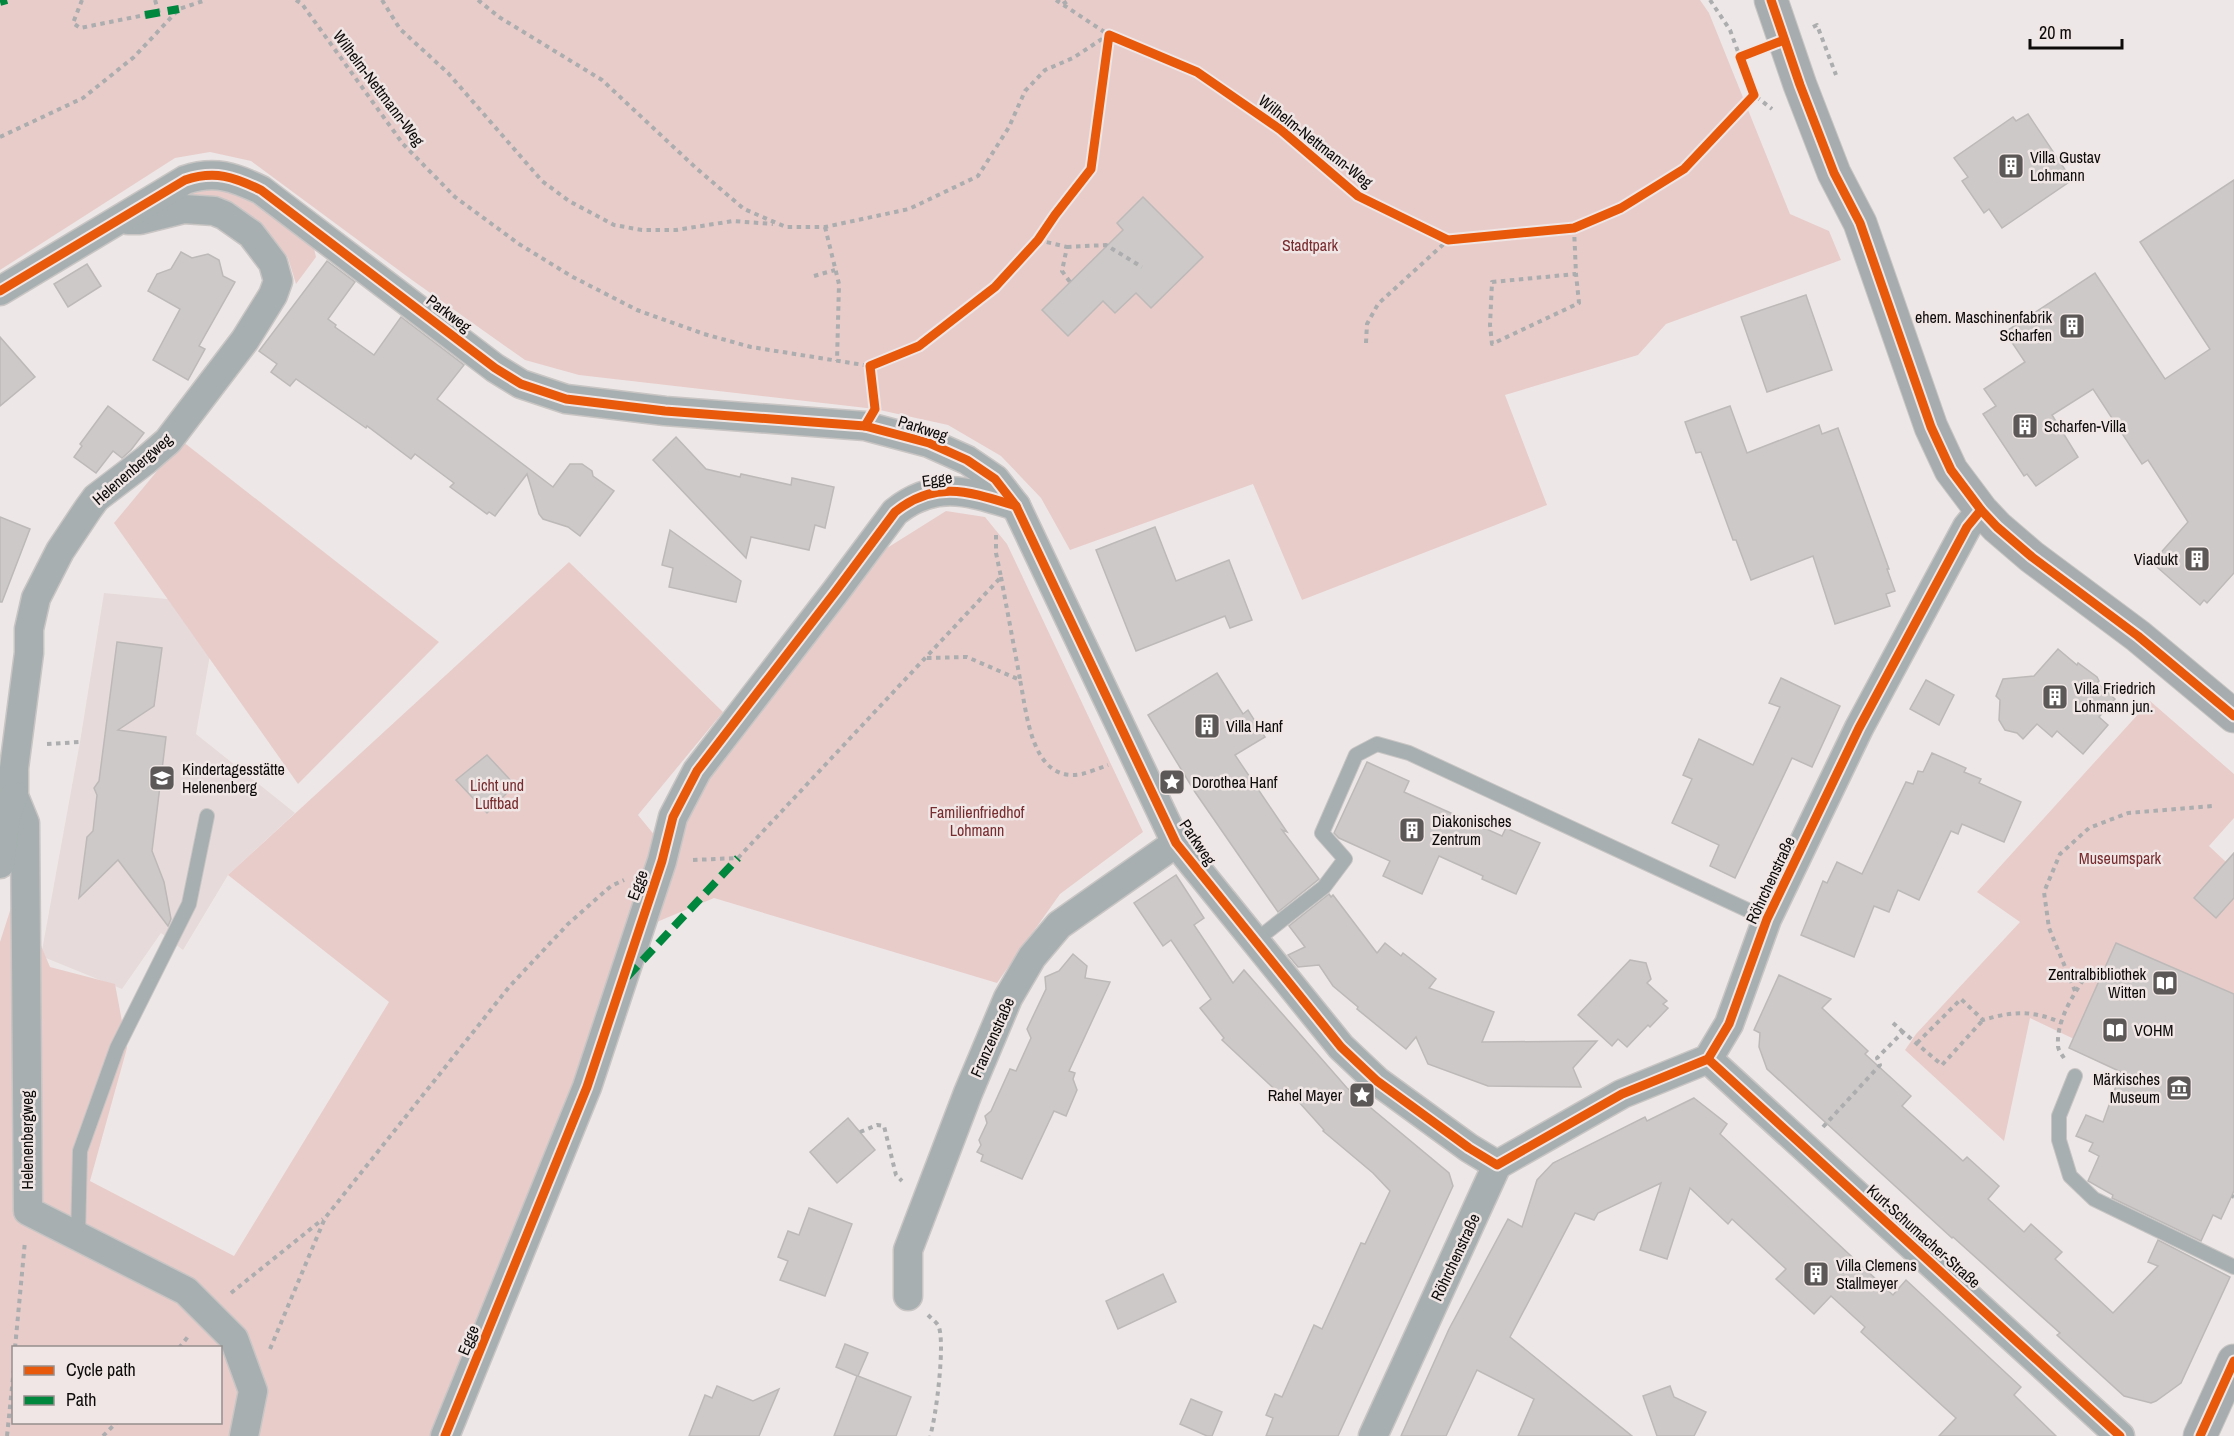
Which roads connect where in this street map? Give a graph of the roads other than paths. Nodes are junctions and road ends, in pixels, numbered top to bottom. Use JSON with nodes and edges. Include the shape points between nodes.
{"nodes":[{"id":1,"x":1771,"y":0,"type":"edge"},
{"id":2,"x":120,"y":219,"type":"junction"},
{"id":3,"x":0,"y":291,"type":"edge"},
{"id":4,"x":1016,"y":506,"type":"junction"},
{"id":5,"x":1981,"y":510,"type":"junction"},
{"id":6,"x":2234,"y":716,"type":"edge"},
{"id":7,"x":14,"y":796,"type":"junction"},
{"id":8,"x":207,"y":816,"type":"dead end"},
{"id":9,"x":1176,"y":843,"type":"junction"},
{"id":10,"x":0,"y":864,"type":"edge"},
{"id":11,"x":1767,"y":919,"type":"junction"},
{"id":12,"x":1255,"y":941,"type":"junction"},
{"id":13,"x":1708,"y":1059,"type":"junction"},
{"id":14,"x":2075,"y":1076,"type":"road end"},
{"id":15,"x":1497,"y":1165,"type":"junction"},
{"id":16,"x":78,"y":1238,"type":"junction"},
{"id":17,"x":2234,"y":1267,"type":"edge"},
{"id":18,"x":908,"y":1296,"type":"road end"},
{"id":19,"x":2234,"y":1361,"type":"edge"},
{"id":20,"x":244,"y":1436,"type":"edge"},
{"id":21,"x":445,"y":1436,"type":"edge"},
{"id":22,"x":1373,"y":1436,"type":"edge"},
{"id":23,"x":2120,"y":1436,"type":"edge"},
{"id":24,"x":2200,"y":1436,"type":"edge"}],
"edges":[{"from":1,"to":5,"type":"main road","via":[[1834,173],[1860,223],[1931,427],[1951,470]]},
{"from":2,"to":3,"type":"street","name":"Parkweg"},
{"from":2,"to":4,"type":"street","name":"Parkweg","via":[[185,180],[213,175],[235,177],[261,190],[521,384],[566,399],[643,409],[865,426],[929,443],[967,460],[995,479]]},
{"from":2,"to":7,"type":"street","name":"Helenenbergweg","via":[[140,220],[184,209],[214,211],[251,234],[273,263],[278,281],[245,340],[168,441],[96,498],[60,551],[36,598],[29,629]]},
{"from":4,"to":9,"type":"street","name":"Parkweg"},
{"from":4,"to":21,"type":"street","name":"Egge","via":[[951,490],[907,502],[895,512],[697,771],[673,817],[587,1087]]},
{"from":5,"to":6,"type":"main road","via":[[2032,557],[2138,636]]},
{"from":5,"to":11,"type":"street","name":"Röhrchenstraße","via":[[1967,527],[1859,728]]},
{"from":7,"to":10,"type":"street","name":"Helenenbergweg","via":[[6,816]]},
{"from":7,"to":16,"type":"street","name":"Helenenbergweg","via":[[25,823],[28,1211]]},
{"from":8,"to":16,"type":"lane","via":[[189,904],[117,1048],[80,1151]]},
{"from":9,"to":12,"type":"street","name":"Parkweg"},
{"from":9,"to":18,"type":"street","name":"Franzenstraße","via":[[1059,925],[1032,957],[1008,998],[908,1250]]},
{"from":11,"to":12,"type":"lane","via":[[1409,753],[1377,744],[1356,756],[1322,833],[1345,859],[1324,887]]},
{"from":11,"to":13,"type":"street","name":"Röhrchenstraße","via":[[1729,1024]]},
{"from":12,"to":15,"type":"street","name":"Parkweg","via":[[1341,1047],[1377,1081]]},
{"from":13,"to":15,"type":"street","via":[[1622,1094]]},
{"from":13,"to":23,"type":"street","name":"Kurt-Schumacher-Straße"},
{"from":14,"to":17,"type":"lane","via":[[2059,1116],[2059,1140],[2070,1176],[2094,1199]]},
{"from":15,"to":22,"type":"street","name":"Röhrchenstraße"},
{"from":16,"to":20,"type":"street","name":"Helenenbergweg","via":[[186,1291],[234,1338],[253,1391]]},
{"from":19,"to":24,"type":"main road"}]}
